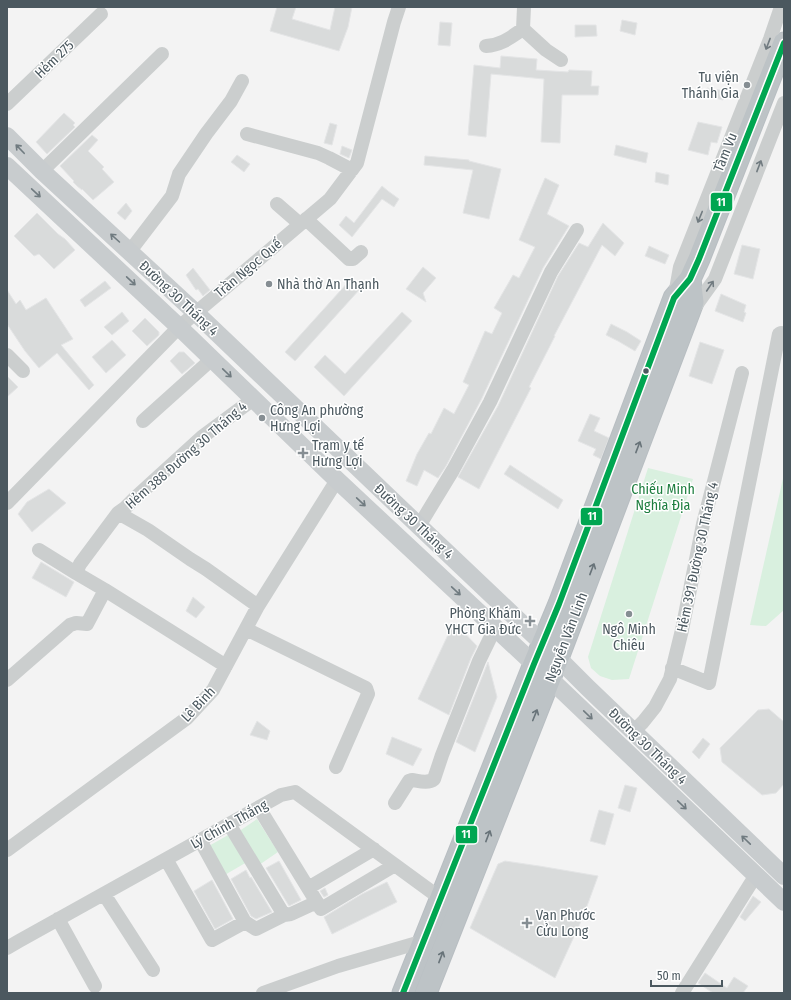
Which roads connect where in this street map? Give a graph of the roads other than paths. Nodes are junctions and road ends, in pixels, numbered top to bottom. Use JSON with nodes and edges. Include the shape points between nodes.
{"nodes":[{"id":1,"x":399,"y":7,"type":"edge"},
{"id":2,"x":524,"y":7,"type":"edge"},
{"id":3,"x":781,"y":7,"type":"edge"},
{"id":4,"x":101,"y":14,"type":"dead end"},
{"id":5,"x":523,"y":29,"type":"junction"},
{"id":6,"x":784,"y":43,"type":"edge"},
{"id":7,"x":486,"y":46,"type":"dead end"},
{"id":8,"x":162,"y":54,"type":"dead end"},
{"id":9,"x":561,"y":60,"type":"dead end"},
{"id":10,"x":242,"y":81,"type":"dead end"},
{"id":11,"x":784,"y":103,"type":"edge"},
{"id":12,"x":7,"y":104,"type":"edge"},
{"id":13,"x":247,"y":134,"type":"dead end"},
{"id":14,"x":7,"y":136,"type":"edge"},
{"id":15,"x":7,"y":166,"type":"edge"},
{"id":16,"x":352,"y":170,"type":"junction"},
{"id":17,"x":42,"y":171,"type":"junction"},
{"id":18,"x":278,"y":204,"type":"dead end"},
{"id":19,"x":303,"y":222,"type":"junction"},
{"id":20,"x":577,"y":230,"type":"dead end"},
{"id":21,"x":130,"y":251,"type":"junction"},
{"id":22,"x":361,"y":252,"type":"dead end"},
{"id":23,"x":690,"y":278,"type":"junction"},
{"id":24,"x":674,"y":298,"type":"junction"},
{"id":25,"x":195,"y":312,"type":"junction"},
{"id":26,"x":687,"y":318,"type":"junction"},
{"id":27,"x":179,"y":326,"type":"junction"},
{"id":28,"x":784,"y":334,"type":"edge"},
{"id":29,"x":7,"y":355,"type":"edge"},
{"id":30,"x":212,"y":358,"type":"junction"},
{"id":31,"x":23,"y":371,"type":"dead end"},
{"id":32,"x":742,"y":373,"type":"dead end"},
{"id":33,"x":252,"y":397,"type":"junction"},
{"id":34,"x":143,"y":421,"type":"dead end"},
{"id":35,"x":337,"y":480,"type":"junction"},
{"id":36,"x":7,"y":503,"type":"edge"},
{"id":37,"x":118,"y":513,"type":"junction"},
{"id":38,"x":419,"y":526,"type":"junction"},
{"id":39,"x":39,"y":550,"type":"dead end"},
{"id":40,"x":76,"y":573,"type":"junction"},
{"id":41,"x":105,"y":590,"type":"junction"},
{"id":42,"x":258,"y":606,"type":"junction"},
{"id":43,"x":495,"y":628,"type":"junction"},
{"id":44,"x":246,"y":630,"type":"junction"},
{"id":45,"x":542,"y":643,"type":"junction"},
{"id":46,"x":558,"y":658,"type":"junction"},
{"id":47,"x":534,"y":664,"type":"junction"},
{"id":48,"x":226,"y":666,"type":"junction"},
{"id":49,"x":672,"y":668,"type":"junction"},
{"id":50,"x":550,"y":679,"type":"junction"},
{"id":51,"x":7,"y":680,"type":"edge"},
{"id":52,"x":633,"y":732,"type":"junction"},
{"id":53,"x":336,"y":767,"type":"dead end"},
{"id":54,"x":395,"y":803,"type":"dead end"},
{"id":55,"x":259,"y":808,"type":"junction"},
{"id":56,"x":229,"y":824,"type":"junction"},
{"id":57,"x":200,"y":840,"type":"junction"},
{"id":58,"x":374,"y":849,"type":"junction"},
{"id":59,"x":7,"y":850,"type":"edge"},
{"id":60,"x":166,"y":859,"type":"junction"},
{"id":61,"x":766,"y":859,"type":"junction"},
{"id":62,"x":395,"y":865,"type":"junction"},
{"id":63,"x":756,"y":875,"type":"junction"},
{"id":64,"x":784,"y":876,"type":"edge"},
{"id":65,"x":308,"y":888,"type":"junction"},
{"id":66,"x":104,"y":894,"type":"junction"},
{"id":67,"x":440,"y":898,"type":"junction"},
{"id":68,"x":316,"y":902,"type":"junction"},
{"id":69,"x":784,"y":902,"type":"edge"},
{"id":70,"x":284,"y":915,"type":"junction"},
{"id":71,"x":58,"y":919,"type":"junction"},
{"id":72,"x":245,"y":922,"type":"junction"},
{"id":73,"x":424,"y":941,"type":"junction"},
{"id":74,"x":7,"y":948,"type":"edge"},
{"id":75,"x":153,"y":970,"type":"dead end"},
{"id":76,"x":95,"y":986,"type":"dead end"},
{"id":77,"x":263,"y":993,"type":"edge"},
{"id":78,"x":403,"y":993,"type":"edge"},
{"id":79,"x":426,"y":993,"type":"edge"},
{"id":80,"x":682,"y":993,"type":"edge"}],
"edges":[{"from":1,"to":16,"type":"street","name":"Trần Ngọc Quế","via":[[357,164]]},
{"from":2,"to":5,"type":"street"},
{"from":3,"to":24,"type":"street","name":"Tầm Vu","one_way":true,"via":[[680,267]]},
{"from":4,"to":12,"type":"street","name":"Hẻm 275"},
{"from":5,"to":7,"type":"street","via":[[500,44]]},
{"from":5,"to":9,"type":"street"},
{"from":6,"to":23,"type":"highway","name":"Nguyễn Văn Linh"},
{"from":8,"to":17,"type":"street"},
{"from":10,"to":21,"type":"street","via":[[231,101],[179,174],[172,196]]},
{"from":26,"to":11,"type":"street","one_way":true,"via":[[715,279]]},
{"from":13,"to":16,"type":"street","via":[[318,153]]},
{"from":17,"to":14,"type":"main road","name":"Đường 30 Tháng 4","one_way":true},
{"from":15,"to":27,"type":"main road","name":"Đường 30 Tháng 4","one_way":true},
{"from":16,"to":19,"type":"street","name":"Trần Ngọc Quế","via":[[330,199]]},
{"from":21,"to":17,"type":"main road","name":"Đường 30 Tháng 4","one_way":true},
{"from":18,"to":19,"type":"street"},
{"from":19,"to":22,"type":"street","via":[[349,260]]},
{"from":19,"to":25,"type":"street","name":"Trần Ngọc Quế"},
{"from":20,"to":38,"type":"street","via":[[551,272],[490,402],[457,464]]},
{"from":21,"to":25,"type":"main road","name":"Đường 30 Tháng 4"},
{"from":23,"to":24,"type":"highway","name":"Nguyễn Văn Linh"},
{"from":23,"to":26,"type":"highway","name":"Nguyễn Văn Linh","via":[[693,302]]},
{"from":24,"to":45,"type":"highway","name":"Nguyễn Văn Linh"},
{"from":25,"to":27,"type":"street","name":"Trần Ngọc Quế"},
{"from":25,"to":38,"type":"main road","name":"Đường 30 Tháng 4"},
{"from":46,"to":26,"type":"highway","name":"Nguyễn Văn Linh","one_way":true},
{"from":27,"to":30,"type":"main road","name":"Đường 30 Tháng 4"},
{"from":27,"to":36,"type":"street","name":"Trần Ngọc Quế"},
{"from":28,"to":49,"type":"street","via":[[779,334],[709,683]]},
{"from":29,"to":31,"type":"street"},
{"from":30,"to":33,"type":"main road","name":"Đường 30 Tháng 4","one_way":true},
{"from":30,"to":34,"type":"street"},
{"from":32,"to":49,"type":"street","name":"Hẻm 391 Đường 30 Tháng 4","via":[[703,524]]},
{"from":33,"to":35,"type":"main road","name":"Đường 30 Tháng 4"},
{"from":33,"to":37,"type":"street","name":"Hẻm 388 Đường 30 Tháng 4","via":[[248,403],[202,437]]},
{"from":35,"to":42,"type":"street","name":"Lê Bình"},
{"from":35,"to":43,"type":"main road","name":"Đường 30 Tháng 4","one_way":true},
{"from":37,"to":40,"type":"street","name":"Hẻm 388 Đường 30 Tháng 4"},
{"from":37,"to":42,"type":"street","name":"Hẻm 388 Đường 30 Tháng 4","via":[[148,530]]},
{"from":38,"to":45,"type":"main road","name":"Đường 30 Tháng 4"},
{"from":39,"to":40,"type":"street"},
{"from":40,"to":41,"type":"street"},
{"from":41,"to":48,"type":"street"},
{"from":41,"to":51,"type":"street","via":[[87,624],[70,625]]},
{"from":42,"to":44,"type":"street","name":"Lê Bình"},
{"from":43,"to":47,"type":"main road","name":"Đường 30 Tháng 4"},
{"from":43,"to":54,"type":"street","via":[[479,661],[434,779],[431,782],[409,781]]},
{"from":44,"to":48,"type":"street","name":"Lê Bình"},
{"from":44,"to":53,"type":"street","via":[[366,688],[368,694]]},
{"from":45,"to":46,"type":"main road","name":"Đường 30 Tháng 4"},
{"from":45,"to":47,"type":"highway","name":"Nguyễn Văn Linh"},
{"from":46,"to":50,"type":"highway","name":"Nguyễn Văn Linh"},
{"from":46,"to":52,"type":"main road","name":"Đường 30 Tháng 4"},
{"from":47,"to":50,"type":"main road","name":"Đường 30 Tháng 4"},
{"from":47,"to":67,"type":"highway","name":"Nguyễn Văn Linh"},
{"from":48,"to":59,"type":"street","name":"Lê Bình","via":[[213,690],[187,718]]},
{"from":49,"to":52,"type":"street","name":"Hẻm 391 Đường 30 Tháng 4","via":[[670,679],[655,707]]},
{"from":50,"to":63,"type":"main road","name":"Đường 30 Tháng 4","one_way":true},
{"from":79,"to":50,"type":"highway","name":"Nguyễn Văn Linh","one_way":true},
{"from":61,"to":52,"type":"main road","name":"Đường 30 Tháng 4","one_way":true},
{"from":55,"to":56,"type":"street","name":"Lý Chính Thắng"},
{"from":55,"to":58,"type":"street","name":"Lý Chính Thắng","via":[[281,795],[295,792]]},
{"from":55,"to":65,"type":"street"},
{"from":56,"to":57,"type":"street","name":"Lý Chính Thắng"},
{"from":56,"to":70,"type":"street"},
{"from":57,"to":60,"type":"street","name":"Lý Chính Thắng"},
{"from":57,"to":72,"type":"street"},
{"from":58,"to":62,"type":"street","name":"Lý Chính Thắng"},
{"from":58,"to":65,"type":"street"},
{"from":60,"to":66,"type":"street","name":"Lý Chính Thắng"},
{"from":60,"to":72,"type":"street","via":[[212,940]]},
{"from":61,"to":63,"type":"main road"},
{"from":61,"to":64,"type":"main road","name":"Đường 30 Tháng 4"},
{"from":62,"to":67,"type":"street","name":"Lý Chính Thắng"},
{"from":62,"to":68,"type":"street","via":[[321,909]]},
{"from":63,"to":69,"type":"main road","name":"Đường 30 Tháng 4"},
{"from":63,"to":80,"type":"street"},
{"from":65,"to":68,"type":"street"},
{"from":66,"to":71,"type":"street","name":"Lý Chính Thắng"},
{"from":66,"to":75,"type":"street"},
{"from":67,"to":73,"type":"highway","name":"Nguyễn Văn Linh"},
{"from":68,"to":70,"type":"street"},
{"from":70,"to":72,"type":"street","via":[[256,929]]},
{"from":71,"to":74,"type":"street","name":"Lý Chính Thắng"},
{"from":71,"to":76,"type":"street"},
{"from":73,"to":77,"type":"street","via":[[338,966]]},
{"from":73,"to":78,"type":"highway","name":"Nguyễn Văn Linh"}]}
